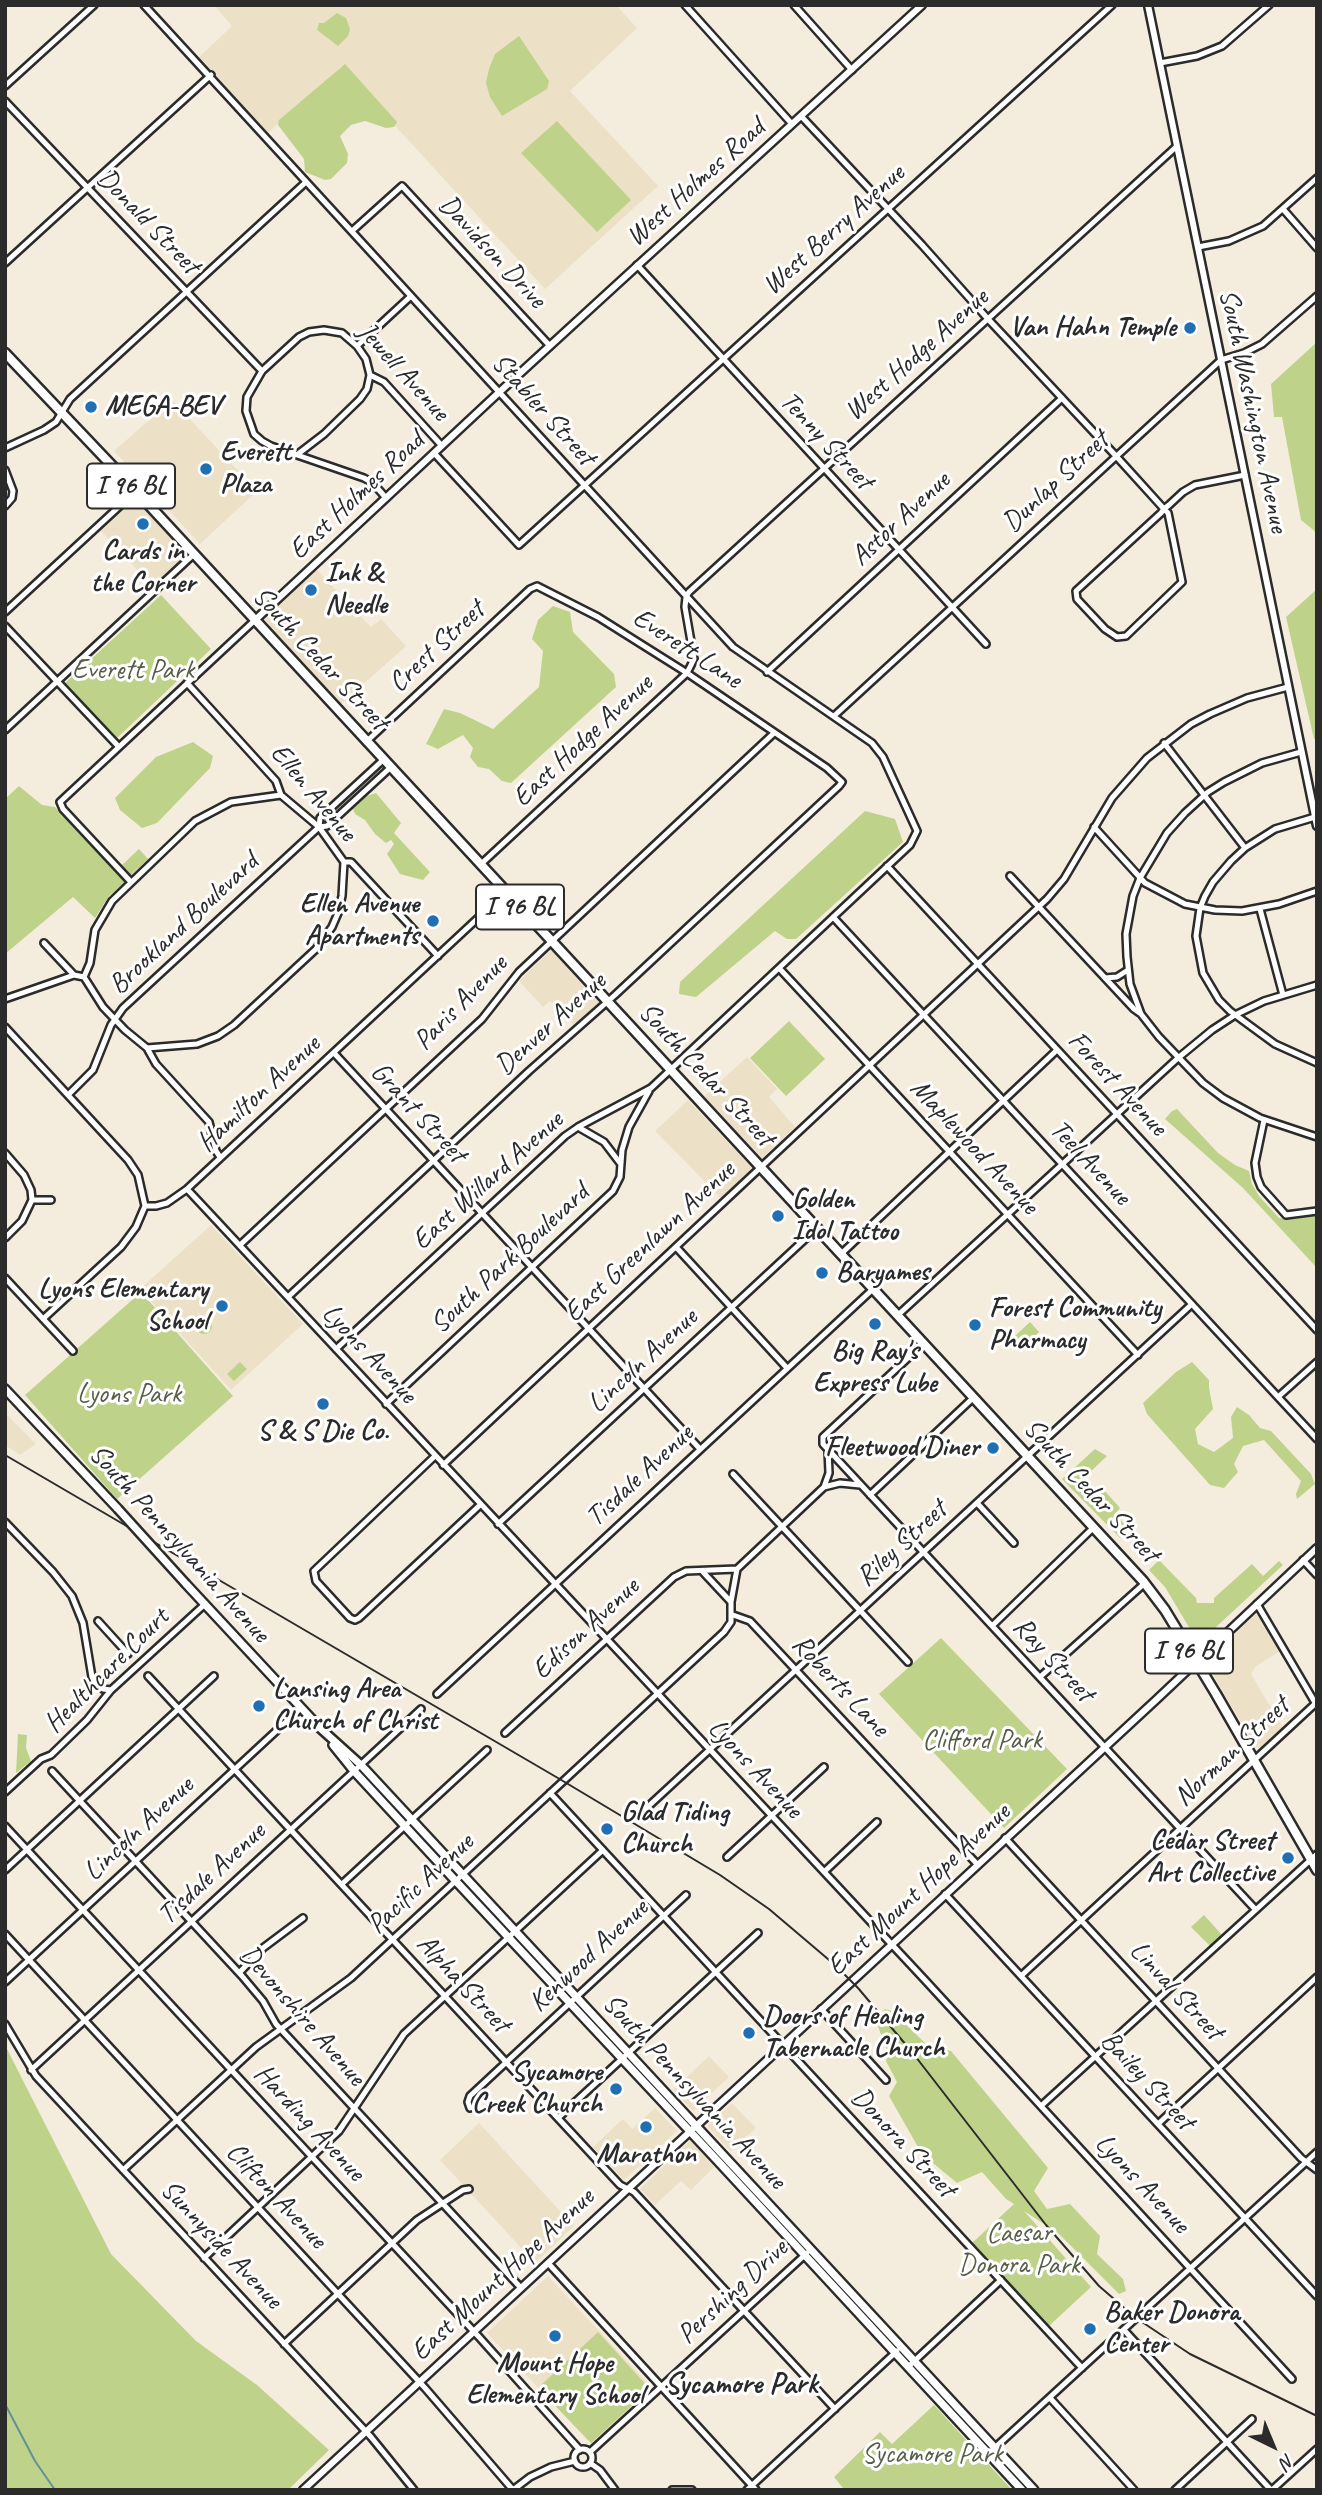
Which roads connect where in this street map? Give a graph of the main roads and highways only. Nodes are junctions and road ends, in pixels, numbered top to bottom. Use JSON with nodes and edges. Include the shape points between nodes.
{"nodes":[{"id":1,"x":5,"y":353,"type":"edge"},
{"id":2,"x":5,"y":1390,"type":"edge"},
{"id":3,"x":320,"y":1728,"type":"junction"},
{"id":4,"x":1314,"y":1857,"type":"edge"},
{"id":5,"x":1317,"y":1870,"type":"edge"},
{"id":6,"x":991,"y":2451,"type":"junction"},
{"id":7,"x":1021,"y":2490,"type":"edge"},
{"id":8,"x":1034,"y":2490,"type":"edge"}],
"edges":[{"from":1,"to":4,"type":"main road","name":"South Cedar Street","number":"I 96 BL","via":[[1145,1583]]},
{"from":2,"to":3,"type":"main road","name":"South Pennsylvania Avenue","bridge":true},
{"from":3,"to":6,"type":"main road","name":"South Pennsylvania Avenue","via":[[455,1881]]},
{"from":3,"to":6,"type":"main road","name":"South Pennsylvania Avenue","via":[[361,1765],[697,2124],[902,2346]]},
{"from":4,"to":5,"type":"main road","name":"South Cedar Street","number":"I 96 BL"},
{"from":6,"to":7,"type":"main road","name":"South Pennsylvania Avenue"},
{"from":6,"to":8,"type":"main road","name":"South Pennsylvania Avenue"}]}
